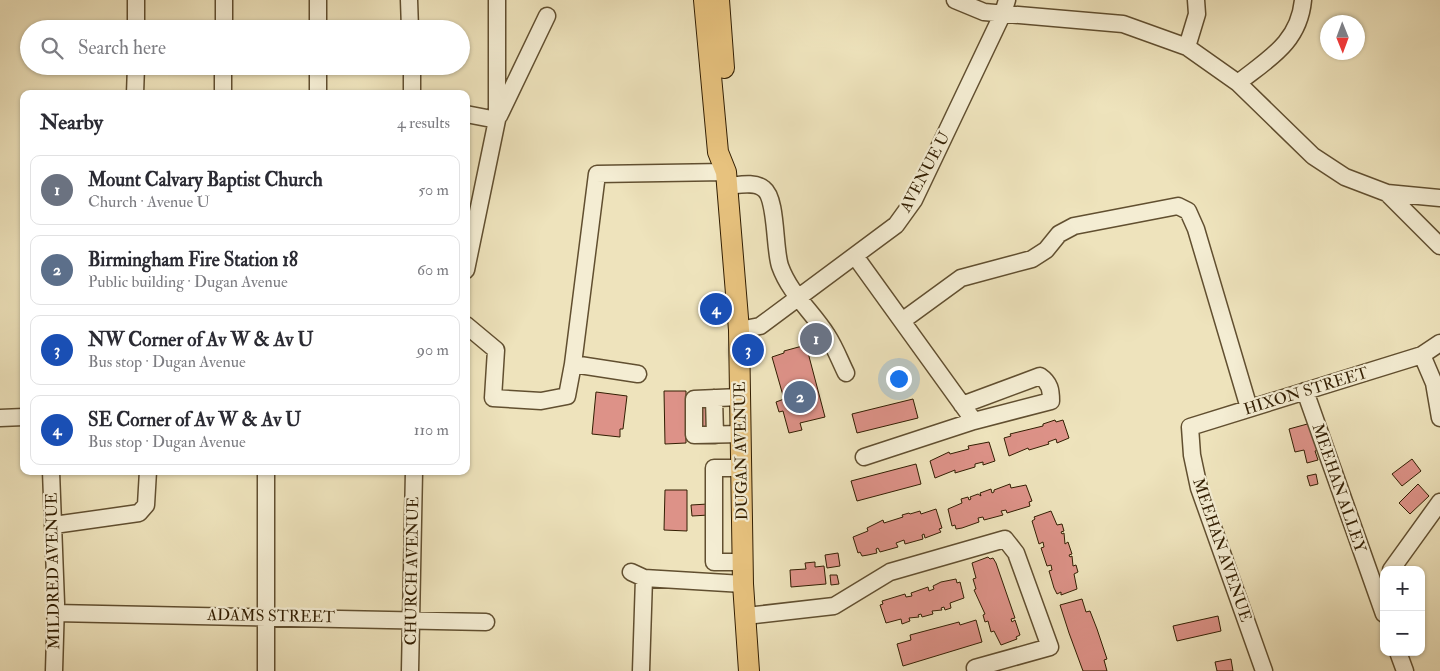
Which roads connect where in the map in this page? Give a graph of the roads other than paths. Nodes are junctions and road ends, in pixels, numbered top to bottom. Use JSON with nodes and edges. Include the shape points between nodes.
{"nodes":[{"id":1,"x":136,"y":0,"type":"edge"},
{"id":2,"x":224,"y":0,"type":"edge"},
{"id":3,"x":318,"y":0,"type":"edge"},
{"id":4,"x":409,"y":0,"type":"edge"},
{"id":5,"x":497,"y":0,"type":"edge"},
{"id":6,"x":704,"y":0,"type":"edge"},
{"id":7,"x":719,"y":0,"type":"edge"},
{"id":8,"x":955,"y":0,"type":"edge"},
{"id":9,"x":1196,"y":0,"type":"edge"},
{"id":10,"x":1303,"y":0,"type":"edge"},
{"id":11,"x":1005,"y":6,"type":"edge"},
{"id":12,"x":547,"y":16,"type":"dead end"},
{"id":13,"x":136,"y":20,"type":"edge"},
{"id":14,"x":224,"y":20,"type":"edge"},
{"id":15,"x":318,"y":20,"type":"edge"},
{"id":16,"x":410,"y":20,"type":"edge"},
{"id":17,"x":1187,"y":47,"type":"junction"},
{"id":18,"x":136,"y":75,"type":"edge"},
{"id":19,"x":223,"y":75,"type":"edge"},
{"id":20,"x":318,"y":75,"type":"edge"},
{"id":21,"x":412,"y":75,"type":"edge"},
{"id":22,"x":1238,"y":82,"type":"junction"},
{"id":23,"x":135,"y":90,"type":"edge"},
{"id":24,"x":223,"y":90,"type":"edge"},
{"id":25,"x":318,"y":90,"type":"edge"},
{"id":26,"x":412,"y":90,"type":"edge"},
{"id":27,"x":470,"y":115,"type":"edge"},
{"id":28,"x":497,"y":120,"type":"junction"},
{"id":29,"x":727,"y":179,"type":"junction"},
{"id":30,"x":1387,"y":193,"type":"junction"},
{"id":31,"x":1440,"y":198,"type":"edge"},
{"id":32,"x":1440,"y":246,"type":"edge"},
{"id":33,"x":470,"y":251,"type":"edge"},
{"id":34,"x":855,"y":256,"type":"junction"},
{"id":35,"x":798,"y":298,"type":"junction"},
{"id":36,"x":902,"y":321,"type":"junction"},
{"id":37,"x":470,"y":327,"type":"edge"},
{"id":38,"x":739,"y":330,"type":"junction"},
{"id":39,"x":1440,"y":343,"type":"edge"},
{"id":40,"x":1422,"y":355,"type":"junction"},
{"id":41,"x":573,"y":364,"type":"junction"},
{"id":42,"x":846,"y":373,"type":"dead end"},
{"id":43,"x":638,"y":374,"type":"dead end"},
{"id":44,"x":1305,"y":391,"type":"junction"},
{"id":45,"x":740,"y":397,"type":"junction"},
{"id":46,"x":962,"y":405,"type":"junction"},
{"id":47,"x":1249,"y":408,"type":"junction"},
{"id":48,"x":20,"y":417,"type":"edge"},
{"id":49,"x":0,"y":418,"type":"edge"},
{"id":50,"x":1440,"y":418,"type":"edge"},
{"id":51,"x":974,"y":422,"type":"junction"},
{"id":52,"x":1190,"y":427,"type":"joint"},
{"id":53,"x":741,"y":434,"type":"junction"},
{"id":54,"x":864,"y":458,"type":"dead end"},
{"id":55,"x":742,"y":468,"type":"junction"},
{"id":56,"x":51,"y":475,"type":"edge"},
{"id":57,"x":148,"y":475,"type":"edge"},
{"id":58,"x":266,"y":475,"type":"edge"},
{"id":59,"x":414,"y":475,"type":"edge"},
{"id":60,"x":1440,"y":502,"type":"edge"},
{"id":61,"x":54,"y":526,"type":"junction"},
{"id":62,"x":743,"y":562,"type":"junction"},
{"id":63,"x":1394,"y":566,"type":"edge"},
{"id":64,"x":743,"y":584,"type":"junction"},
{"id":65,"x":1380,"y":585,"type":"edge"},
{"id":66,"x":56,"y":613,"type":"junction"},
{"id":67,"x":266,"y":616,"type":"junction"},
{"id":68,"x":746,"y":616,"type":"junction"},
{"id":69,"x":412,"y":619,"type":"junction"},
{"id":70,"x":486,"y":622,"type":"dead end"},
{"id":71,"x":1399,"y":656,"type":"edge"},
{"id":72,"x":975,"y":668,"type":"dead end"},
{"id":73,"x":54,"y":671,"type":"edge"},
{"id":74,"x":266,"y":671,"type":"edge"},
{"id":75,"x":410,"y":671,"type":"edge"},
{"id":76,"x":641,"y":671,"type":"edge"},
{"id":77,"x":749,"y":671,"type":"edge"},
{"id":78,"x":1264,"y":671,"type":"edge"},
{"id":79,"x":1405,"y":671,"type":"edge"}],
"edges":[{"from":1,"to":13,"type":"street"},
{"from":2,"to":14,"type":"street"},
{"from":3,"to":15,"type":"street"},
{"from":4,"to":16,"type":"street"},
{"from":5,"to":28,"type":"street"},
{"from":6,"to":29,"type":"main road","name":"DUGAN AVENUE","via":[[718,152]]},
{"from":7,"to":29,"type":"main road","name":"DUGAN AVENUE","via":[[730,152]]},
{"from":8,"to":11,"type":"street","via":[[984,12]]},
{"from":9,"to":17,"type":"street","via":[[1196,14]]},
{"from":10,"to":22,"type":"street","via":[[1300,16],[1282,48]]},
{"from":11,"to":17,"type":"street","via":[[1123,24]]},
{"from":11,"to":34,"type":"street","name":"AVENUE U","via":[[914,200],[896,225]]},
{"from":12,"to":28,"type":"street"},
{"from":17,"to":22,"type":"street"},
{"from":18,"to":23,"type":"street"},
{"from":19,"to":24,"type":"street"},
{"from":20,"to":25,"type":"street"},
{"from":21,"to":26,"type":"street"},
{"from":22,"to":30,"type":"street","via":[[1313,156],[1344,176]]},
{"from":27,"to":28,"type":"street"},
{"from":28,"to":33,"type":"street"},
{"from":29,"to":35,"type":"street","via":[[764,188],[769,196],[780,267]]},
{"from":29,"to":38,"type":"main road","name":"DUGAN AVENUE"},
{"from":29,"to":41,"type":"street","via":[[597,174]]},
{"from":30,"to":31,"type":"street"},
{"from":30,"to":32,"type":"street"},
{"from":34,"to":35,"type":"street","name":"AVENUE U"},
{"from":34,"to":36,"type":"street"},
{"from":35,"to":38,"type":"street","name":"AVENUE U","via":[[760,326]]},
{"from":35,"to":42,"type":"street","via":[[827,335]]},
{"from":36,"to":46,"type":"street"},
{"from":36,"to":47,"type":"street","via":[[961,278],[1032,259],[1074,226],[1178,206],[1188,212],[1196,229]]},
{"from":37,"to":41,"type":"street","via":[[496,350],[493,398],[541,401],[566,396]]},
{"from":38,"to":45,"type":"main road","name":"DUGAN AVENUE"},
{"from":39,"to":40,"type":"street","name":"HIXON STREET"},
{"from":40,"to":44,"type":"street","name":"HIXON STREET"},
{"from":40,"to":50,"type":"street","via":[[1434,382]]},
{"from":41,"to":43,"type":"street"},
{"from":44,"to":47,"type":"street","name":"HIXON STREET"},
{"from":44,"to":65,"type":"street","name":"MEEHAN ALLEY"},
{"from":45,"to":53,"type":"main road","name":"DUGAN AVENUE"},
{"from":45,"to":53,"type":"street","via":[[694,399],[694,435]]},
{"from":46,"to":51,"type":"street"},
{"from":46,"to":51,"type":"street","via":[[1040,376],[1051,390],[1051,401]]},
{"from":47,"to":52,"type":"street","name":"HIXON STREET"},
{"from":48,"to":49,"type":"street"},
{"from":51,"to":54,"type":"street"},
{"from":52,"to":78,"type":"street","name":"MEEHAN AVENUE","via":[[1199,488]]},
{"from":53,"to":55,"type":"main road","name":"DUGAN AVENUE"},
{"from":55,"to":62,"type":"main road","name":"DUGAN AVENUE"},
{"from":55,"to":62,"type":"street","via":[[714,468],[714,562]]},
{"from":56,"to":61,"type":"street","name":"MILDRED AVENUE"},
{"from":57,"to":61,"type":"street","via":[[146,505],[139,513]]},
{"from":58,"to":67,"type":"street"},
{"from":59,"to":69,"type":"street","name":"CHURCH AVENUE"},
{"from":60,"to":63,"type":"street"},
{"from":61,"to":66,"type":"street","name":"MILDRED AVENUE"},
{"from":62,"to":64,"type":"main road","name":"DUGAN AVENUE"},
{"from":64,"to":68,"type":"main road","name":"DUGAN AVENUE"},
{"from":64,"to":76,"type":"street","via":[[637,575]]},
{"from":66,"to":67,"type":"street","name":"ADAMS STREET"},
{"from":66,"to":73,"type":"street","name":"MILDRED AVENUE"},
{"from":67,"to":69,"type":"street","name":"ADAMS STREET"},
{"from":67,"to":74,"type":"street"},
{"from":68,"to":72,"type":"street","via":[[834,606],[890,572],[1005,539],[1016,553],[1050,647]]},
{"from":68,"to":77,"type":"main road","name":"DUGAN AVENUE"},
{"from":69,"to":70,"type":"street","name":"ADAMS STREET"},
{"from":69,"to":75,"type":"street","name":"CHURCH AVENUE"},
{"from":71,"to":79,"type":"street"}]}
